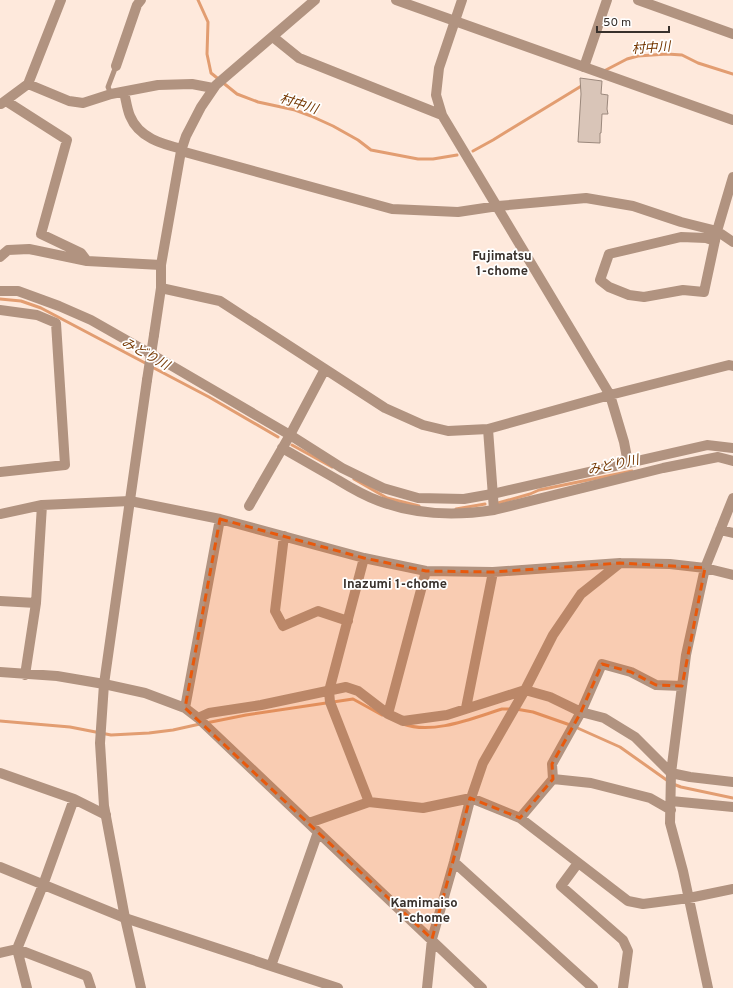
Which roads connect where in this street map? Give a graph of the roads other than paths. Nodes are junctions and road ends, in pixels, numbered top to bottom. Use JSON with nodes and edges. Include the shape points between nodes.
{"nodes":[{"id":1,"x":61,"y":0,"type":"edge"},
{"id":2,"x":141,"y":0,"type":"edge"},
{"id":3,"x":316,"y":0,"type":"edge"},
{"id":4,"x":396,"y":0,"type":"edge"},
{"id":5,"x":462,"y":0,"type":"edge"},
{"id":6,"x":607,"y":0,"type":"edge"},
{"id":7,"x":638,"y":0,"type":"edge"},
{"id":8,"x":454,"y":20,"type":"junction"},
{"id":9,"x":733,"y":34,"type":"edge"},
{"id":10,"x":273,"y":37,"type":"junction"},
{"id":11,"x":116,"y":66,"type":"joint"},
{"id":12,"x":589,"y":69,"type":"junction"},
{"id":13,"x":28,"y":84,"type":"junction"},
{"id":14,"x":214,"y":87,"type":"junction"},
{"id":15,"x":124,"y":92,"type":"junction"},
{"id":16,"x":111,"y":94,"type":"junction"},
{"id":17,"x":3,"y":103,"type":"edge"},
{"id":18,"x":442,"y":115,"type":"junction"},
{"id":19,"x":733,"y":120,"type":"edge"},
{"id":20,"x":181,"y":150,"type":"junction"},
{"id":21,"x":733,"y":177,"type":"edge"},
{"id":22,"x":498,"y":206,"type":"junction"},
{"id":23,"x":717,"y":231,"type":"junction"},
{"id":24,"x":715,"y":241,"type":"junction"},
{"id":25,"x":733,"y":242,"type":"edge"},
{"id":26,"x":0,"y":257,"type":"edge"},
{"id":27,"x":87,"y":261,"type":"junction"},
{"id":28,"x":161,"y":265,"type":"junction"},
{"id":29,"x":161,"y":288,"type":"junction"},
{"id":30,"x":0,"y":291,"type":"edge"},
{"id":31,"x":0,"y":310,"type":"edge"},
{"id":32,"x":733,"y":366,"type":"edge"},
{"id":33,"x":325,"y":369,"type":"junction"},
{"id":34,"x":610,"y":395,"type":"junction"},
{"id":35,"x":488,"y":429,"type":"junction"},
{"id":36,"x":290,"y":435,"type":"junction"},
{"id":37,"x":282,"y":448,"type":"junction"},
{"id":38,"x":733,"y":448,"type":"edge"},
{"id":39,"x":733,"y":461,"type":"edge"},
{"id":40,"x":628,"y":463,"type":"junction"},
{"id":41,"x":0,"y":472,"type":"edge"},
{"id":42,"x":492,"y":494,"type":"junction"},
{"id":43,"x":733,"y":498,"type":"edge"},
{"id":44,"x":130,"y":500,"type":"junction"},
{"id":45,"x":42,"y":505,"type":"junction"},
{"id":46,"x":249,"y":506,"type":"dead end"},
{"id":47,"x":494,"y":510,"type":"junction"},
{"id":48,"x":0,"y":514,"type":"edge"},
{"id":49,"x":220,"y":519,"type":"junction"},
{"id":50,"x":720,"y":530,"type":"junction"},
{"id":51,"x":733,"y":533,"type":"edge"},
{"id":52,"x":284,"y":536,"type":"junction"},
{"id":53,"x":364,"y":558,"type":"junction"},
{"id":54,"x":620,"y":563,"type":"junction"},
{"id":55,"x":705,"y":568,"type":"junction"},
{"id":56,"x":426,"y":570,"type":"junction"},
{"id":57,"x":493,"y":572,"type":"junction"},
{"id":58,"x":733,"y":575,"type":"edge"},
{"id":59,"x":0,"y":601,"type":"edge"},
{"id":60,"x":36,"y":603,"type":"junction"},
{"id":61,"x":348,"y":621,"type":"junction"},
{"id":62,"x":0,"y":672,"type":"edge"},
{"id":63,"x":25,"y":675,"type":"junction"},
{"id":64,"x":104,"y":684,"type":"junction"},
{"id":65,"x":682,"y":686,"type":"junction"},
{"id":66,"x":525,"y":690,"type":"junction"},
{"id":67,"x":329,"y":691,"type":"junction"},
{"id":68,"x":185,"y":708,"type":"junction"},
{"id":69,"x":466,"y":708,"type":"junction"},
{"id":70,"x":581,"y":712,"type":"junction"},
{"id":71,"x":388,"y":714,"type":"junction"},
{"id":72,"x":198,"y":718,"type":"junction"},
{"id":73,"x":0,"y":773,"type":"edge"},
{"id":74,"x":671,"y":773,"type":"junction"},
{"id":75,"x":553,"y":779,"type":"junction"},
{"id":76,"x":733,"y":782,"type":"edge"},
{"id":77,"x":471,"y":798,"type":"junction"},
{"id":78,"x":74,"y":799,"type":"junction"},
{"id":79,"x":369,"y":802,"type":"junction"},
{"id":80,"x":671,"y":805,"type":"junction"},
{"id":81,"x":733,"y":807,"type":"edge"},
{"id":82,"x":106,"y":815,"type":"junction"},
{"id":83,"x":520,"y":818,"type":"junction"},
{"id":84,"x":309,"y":823,"type":"junction"},
{"id":85,"x":318,"y":832,"type":"junction"},
{"id":86,"x":454,"y":862,"type":"junction"},
{"id":87,"x":578,"y":863,"type":"junction"},
{"id":88,"x":0,"y":867,"type":"edge"},
{"id":89,"x":43,"y":885,"type":"junction"},
{"id":90,"x":733,"y":889,"type":"edge"},
{"id":91,"x":689,"y":898,"type":"junction"},
{"id":92,"x":125,"y":918,"type":"junction"},
{"id":93,"x":432,"y":939,"type":"junction"},
{"id":94,"x":18,"y":949,"type":"junction"},
{"id":95,"x":0,"y":953,"type":"edge"},
{"id":96,"x":271,"y":966,"type":"junction"},
{"id":97,"x":26,"y":988,"type":"edge"},
{"id":98,"x":91,"y":988,"type":"edge"},
{"id":99,"x":140,"y":988,"type":"edge"},
{"id":100,"x":338,"y":988,"type":"edge"},
{"id":101,"x":427,"y":988,"type":"edge"},
{"id":102,"x":482,"y":988,"type":"edge"},
{"id":103,"x":593,"y":988,"type":"edge"},
{"id":104,"x":623,"y":988,"type":"edge"},
{"id":105,"x":708,"y":988,"type":"edge"}],
"edges":[{"from":1,"to":13,"type":"street"},
{"from":2,"to":11,"type":"street","via":[[137,4]]},
{"from":3,"to":10,"type":"street"},
{"from":4,"to":8,"type":"street"},
{"from":5,"to":8,"type":"street"},
{"from":6,"to":12,"type":"street"},
{"from":7,"to":9,"type":"street"},
{"from":8,"to":12,"type":"street"},
{"from":8,"to":18,"type":"street","via":[[439,68],[436,95]]},
{"from":10,"to":14,"type":"street"},
{"from":10,"to":18,"type":"street","via":[[299,58]]},
{"from":11,"to":16,"type":"lane","via":[[108,87]]},
{"from":12,"to":19,"type":"street"},
{"from":13,"to":16,"type":"street","via":[[69,101],[83,103]]},
{"from":13,"to":17,"type":"street"},
{"from":14,"to":15,"type":"street","via":[[171,84]]},
{"from":14,"to":20,"type":"street","via":[[186,136]]},
{"from":15,"to":16,"type":"street"},
{"from":15,"to":20,"type":"street","via":[[135,125],[158,143]]},
{"from":17,"to":27,"type":"street","via":[[67,140],[41,234],[81,253]]},
{"from":18,"to":22,"type":"street"},
{"from":20,"to":22,"type":"street","via":[[392,209],[458,212]]},
{"from":20,"to":28,"type":"street"},
{"from":21,"to":23,"type":"street"},
{"from":22,"to":23,"type":"street","via":[[586,198],[633,206]]},
{"from":22,"to":34,"type":"street"},
{"from":23,"to":24,"type":"street"},
{"from":23,"to":25,"type":"street"},
{"from":24,"to":24,"type":"street","via":[[704,292],[683,290],[644,297],[629,295],[609,287],[600,280],[609,254],[681,237]]},
{"from":26,"to":27,"type":"street","via":[[8,250],[29,249]]},
{"from":27,"to":28,"type":"street"},
{"from":28,"to":29,"type":"street"},
{"from":29,"to":33,"type":"street","via":[[220,301]]},
{"from":29,"to":44,"type":"street","bridge":true},
{"from":30,"to":36,"type":"street","via":[[18,291],[91,320]]},
{"from":31,"to":41,"type":"street","via":[[37,315],[56,323],[65,465]]},
{"from":32,"to":34,"type":"street"},
{"from":33,"to":35,"type":"street","via":[[385,408],[423,425],[448,431]]},
{"from":33,"to":36,"type":"street"},
{"from":34,"to":35,"type":"street"},
{"from":34,"to":40,"type":"street"},
{"from":35,"to":42,"type":"street"},
{"from":36,"to":37,"type":"street"},
{"from":36,"to":42,"type":"street","via":[[342,468],[383,488],[418,498],[464,499]]},
{"from":37,"to":46,"type":"street"},
{"from":37,"to":47,"type":"street","via":[[350,487],[391,505],[419,512],[449,514]]},
{"from":38,"to":40,"type":"street","via":[[707,445]]},
{"from":39,"to":47,"type":"street","via":[[718,457],[663,468]]},
{"from":40,"to":42,"type":"street"},
{"from":42,"to":47,"type":"street"},
{"from":43,"to":50,"type":"street"},
{"from":44,"to":45,"type":"street"},
{"from":44,"to":49,"type":"street"},
{"from":44,"to":64,"type":"street"},
{"from":45,"to":48,"type":"street"},
{"from":45,"to":60,"type":"street"},
{"from":49,"to":52,"type":"street"},
{"from":49,"to":68,"type":"street"},
{"from":50,"to":51,"type":"street"},
{"from":50,"to":55,"type":"street"},
{"from":52,"to":53,"type":"street"},
{"from":52,"to":61,"type":"street","via":[[275,611],[283,626],[318,611]]},
{"from":53,"to":56,"type":"street"},
{"from":53,"to":61,"type":"street"},
{"from":54,"to":55,"type":"street"},
{"from":54,"to":57,"type":"street"},
{"from":54,"to":66,"type":"street","via":[[581,594],[553,635]]},
{"from":55,"to":58,"type":"street"},
{"from":55,"to":65,"type":"street","via":[[686,655]]},
{"from":56,"to":57,"type":"street"},
{"from":56,"to":71,"type":"street"},
{"from":57,"to":69,"type":"street"},
{"from":59,"to":60,"type":"street"},
{"from":60,"to":63,"type":"street"},
{"from":61,"to":67,"type":"street"},
{"from":62,"to":63,"type":"street"},
{"from":63,"to":64,"type":"street","via":[[57,676]]},
{"from":64,"to":68,"type":"street","via":[[145,693]]},
{"from":64,"to":82,"type":"street","via":[[100,743]]},
{"from":65,"to":70,"type":"street","via":[[656,685],[631,672],[602,664]]},
{"from":65,"to":74,"type":"street"},
{"from":66,"to":69,"type":"street"},
{"from":66,"to":70,"type":"street","via":[[550,697]]},
{"from":66,"to":77,"type":"street","via":[[483,763]]},
{"from":67,"to":71,"type":"street","via":[[346,687],[358,691]]},
{"from":67,"to":72,"type":"street","via":[[261,706],[209,713]]},
{"from":67,"to":79,"type":"street","via":[[330,702]]},
{"from":68,"to":72,"type":"street"},
{"from":69,"to":71,"type":"street","via":[[447,715],[403,721]]},
{"from":70,"to":74,"type":"street","via":[[604,718],[635,737]]},
{"from":70,"to":75,"type":"street","via":[[552,764]]},
{"from":72,"to":84,"type":"street"},
{"from":73,"to":78,"type":"street"},
{"from":74,"to":76,"type":"street","via":[[690,778]]},
{"from":74,"to":80,"type":"street"},
{"from":75,"to":80,"type":"street","via":[[591,783]]},
{"from":75,"to":83,"type":"street"},
{"from":77,"to":79,"type":"street","via":[[423,808]]},
{"from":77,"to":83,"type":"street"},
{"from":77,"to":86,"type":"street"},
{"from":78,"to":82,"type":"street"},
{"from":78,"to":89,"type":"street"},
{"from":79,"to":84,"type":"street"},
{"from":80,"to":81,"type":"street"},
{"from":80,"to":91,"type":"street","via":[[670,823]]},
{"from":82,"to":92,"type":"street"},
{"from":83,"to":87,"type":"street"},
{"from":84,"to":85,"type":"street"},
{"from":85,"to":93,"type":"street"},
{"from":85,"to":96,"type":"street"},
{"from":86,"to":93,"type":"street"},
{"from":86,"to":103,"type":"street"},
{"from":87,"to":91,"type":"street","via":[[628,901],[643,904]]},
{"from":87,"to":104,"type":"street","via":[[561,886],[623,940],[628,951]]},
{"from":88,"to":89,"type":"street"},
{"from":89,"to":92,"type":"street"},
{"from":89,"to":94,"type":"street"},
{"from":90,"to":91,"type":"street"},
{"from":91,"to":105,"type":"street"},
{"from":92,"to":96,"type":"street"},
{"from":92,"to":99,"type":"street"},
{"from":93,"to":101,"type":"street"},
{"from":93,"to":102,"type":"street"},
{"from":94,"to":95,"type":"street"},
{"from":94,"to":97,"type":"street"},
{"from":94,"to":98,"type":"street","via":[[87,976]]},
{"from":96,"to":100,"type":"street"}]}
